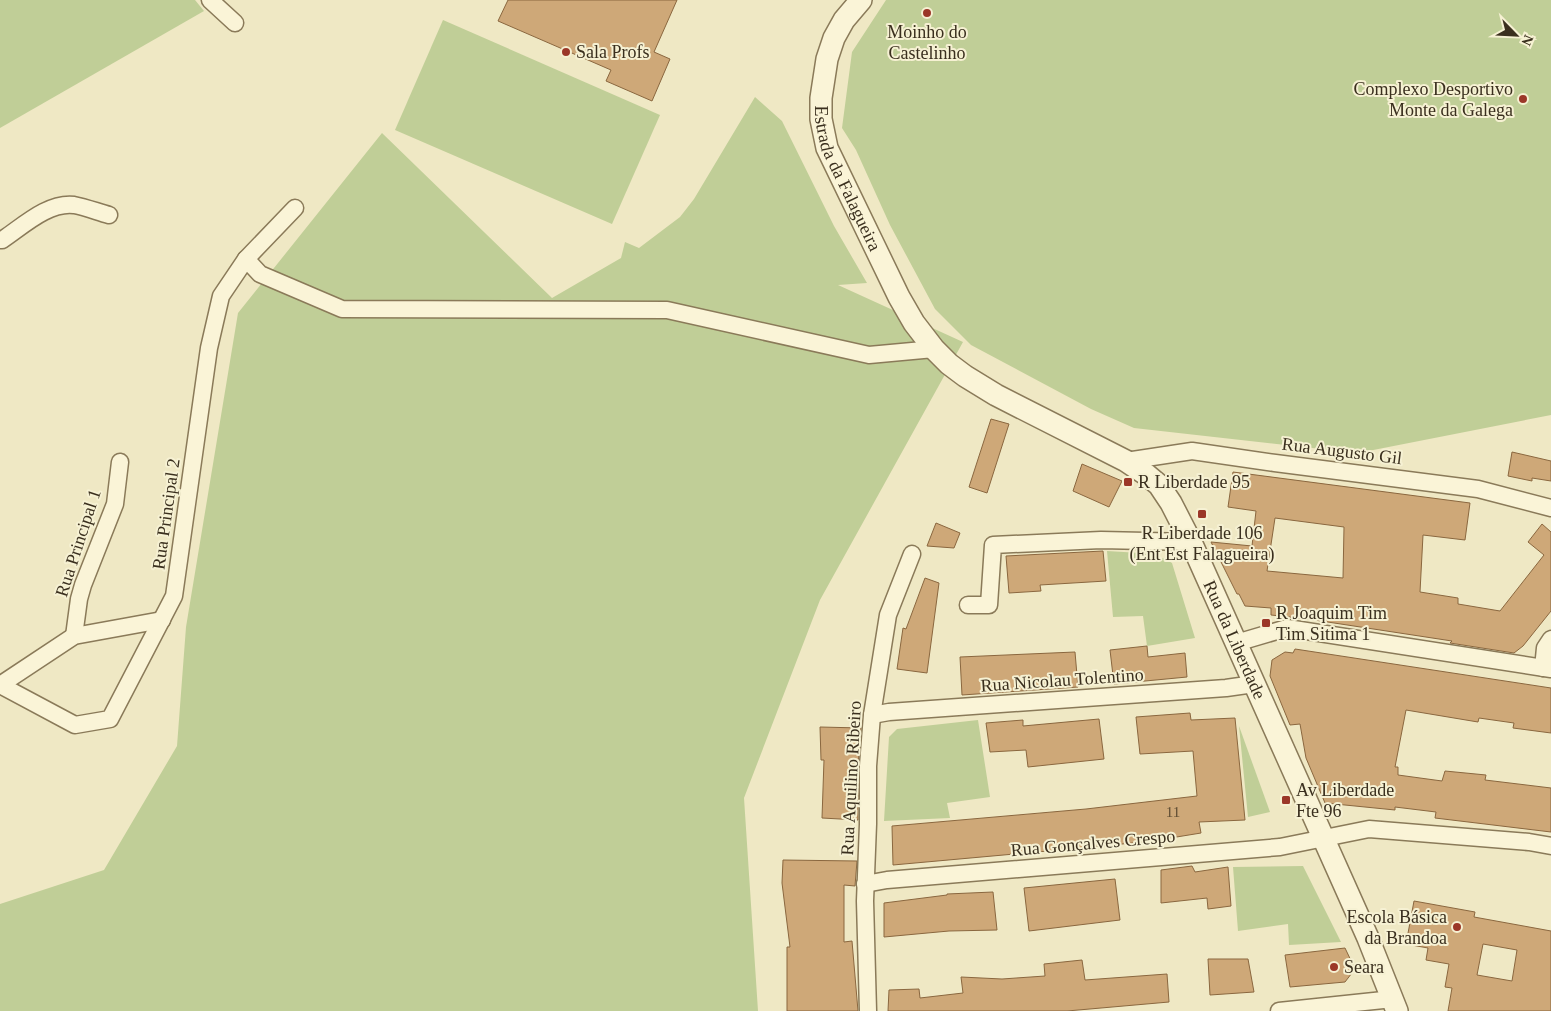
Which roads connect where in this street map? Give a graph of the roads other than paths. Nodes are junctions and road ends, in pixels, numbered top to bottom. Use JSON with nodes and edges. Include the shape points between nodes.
{"nodes":[{"id":1,"x":210,"y":0,"type":"edge"},
{"id":2,"x":861,"y":0,"type":"edge"},
{"id":3,"x":235,"y":23,"type":"dead end"},
{"id":4,"x":295,"y":208,"type":"dead end"},
{"id":5,"x":108,"y":215,"type":"dead end"},
{"id":6,"x":0,"y":240,"type":"edge"},
{"id":7,"x":246,"y":259,"type":"junction"},
{"id":8,"x":934,"y":349,"type":"junction"},
{"id":9,"x":1126,"y":461,"type":"junction"},
{"id":10,"x":120,"y":462,"type":"dead end"},
{"id":11,"x":1551,"y":508,"type":"edge"},
{"id":12,"x":1190,"y":542,"type":"junction"},
{"id":13,"x":912,"y":554,"type":"dead end"},
{"id":14,"x":968,"y":605,"type":"dead end"},
{"id":15,"x":162,"y":620,"type":"junction"},
{"id":16,"x":74,"y":636,"type":"junction"},
{"id":17,"x":1551,"y":638,"type":"edge"},
{"id":18,"x":1236,"y":643,"type":"junction"},
{"id":19,"x":1547,"y":669,"type":"edge"},
{"id":20,"x":1254,"y":684,"type":"junction"},
{"id":21,"x":0,"y":685,"type":"edge"},
{"id":22,"x":872,"y":715,"type":"junction"},
{"id":23,"x":1324,"y":838,"type":"junction"},
{"id":24,"x":1551,"y":846,"type":"edge"},
{"id":25,"x":865,"y":884,"type":"junction"},
{"id":26,"x":1395,"y":1005,"type":"edge"},
{"id":27,"x":868,"y":1011,"type":"edge"},
{"id":28,"x":1280,"y":1011,"type":"edge"}],
"edges":[{"from":1,"to":3,"type":"street"},
{"from":2,"to":8,"type":"street","name":"Estrada da Falagueira","via":[[844,20],[827,59],[821,98],[821,119],[827,148],[899,297]]},
{"from":4,"to":7,"type":"street","name":"Rua Principal 2"},
{"from":5,"to":6,"type":"street","via":[[77,206],[57,206]]},
{"from":7,"to":8,"type":"street","via":[[260,274],[342,308],[666,310],[869,356]]},
{"from":7,"to":15,"type":"street","name":"Rua Principal 2","via":[[221,296],[209,348],[174,596]]},
{"from":8,"to":9,"type":"street","name":"Rua da Liberdade","via":[[965,376],[996,395]]},
{"from":9,"to":11,"type":"street","name":"Rua Augusto Gil","via":[[1192,451],[1478,489]]},
{"from":9,"to":12,"type":"street","name":"Rua da Liberdade","via":[[1159,485]]},
{"from":10,"to":16,"type":"street","name":"Rua Principal 1","via":[[115,504],[83,585]]},
{"from":12,"to":14,"type":"street","via":[[1101,540],[993,545],[989,604]]},
{"from":12,"to":18,"type":"street","name":"Rua da Liberdade"},
{"from":13,"to":22,"type":"street","name":"Rua Aquilino Ribeiro","via":[[888,615]]},
{"from":15,"to":16,"type":"street"},
{"from":15,"to":21,"type":"street","name":"Rua Principal 2","via":[[110,719],[76,725]]},
{"from":16,"to":21,"type":"street"},
{"from":17,"to":19,"type":"street","via":[[1545,648]]},
{"from":18,"to":19,"type":"street","via":[[1287,628]]},
{"from":18,"to":20,"type":"street","name":"Rua da Liberdade"},
{"from":20,"to":22,"type":"street","name":"Rua Nicolau Tolentino"},
{"from":20,"to":23,"type":"street","name":"Rua da Liberdade"},
{"from":22,"to":25,"type":"street","name":"Rua Aquilino Ribeiro"},
{"from":23,"to":24,"type":"street","name":"Rua Gonçalves Crespo","via":[[1369,829]]},
{"from":23,"to":25,"type":"street","name":"Rua Gonçalves Crespo","via":[[1280,847]]},
{"from":23,"to":26,"type":"street","name":"Rua da Liberdade"},
{"from":25,"to":27,"type":"street","name":"Rua Aquilino Ribeiro"},
{"from":26,"to":28,"type":"street"}]}
